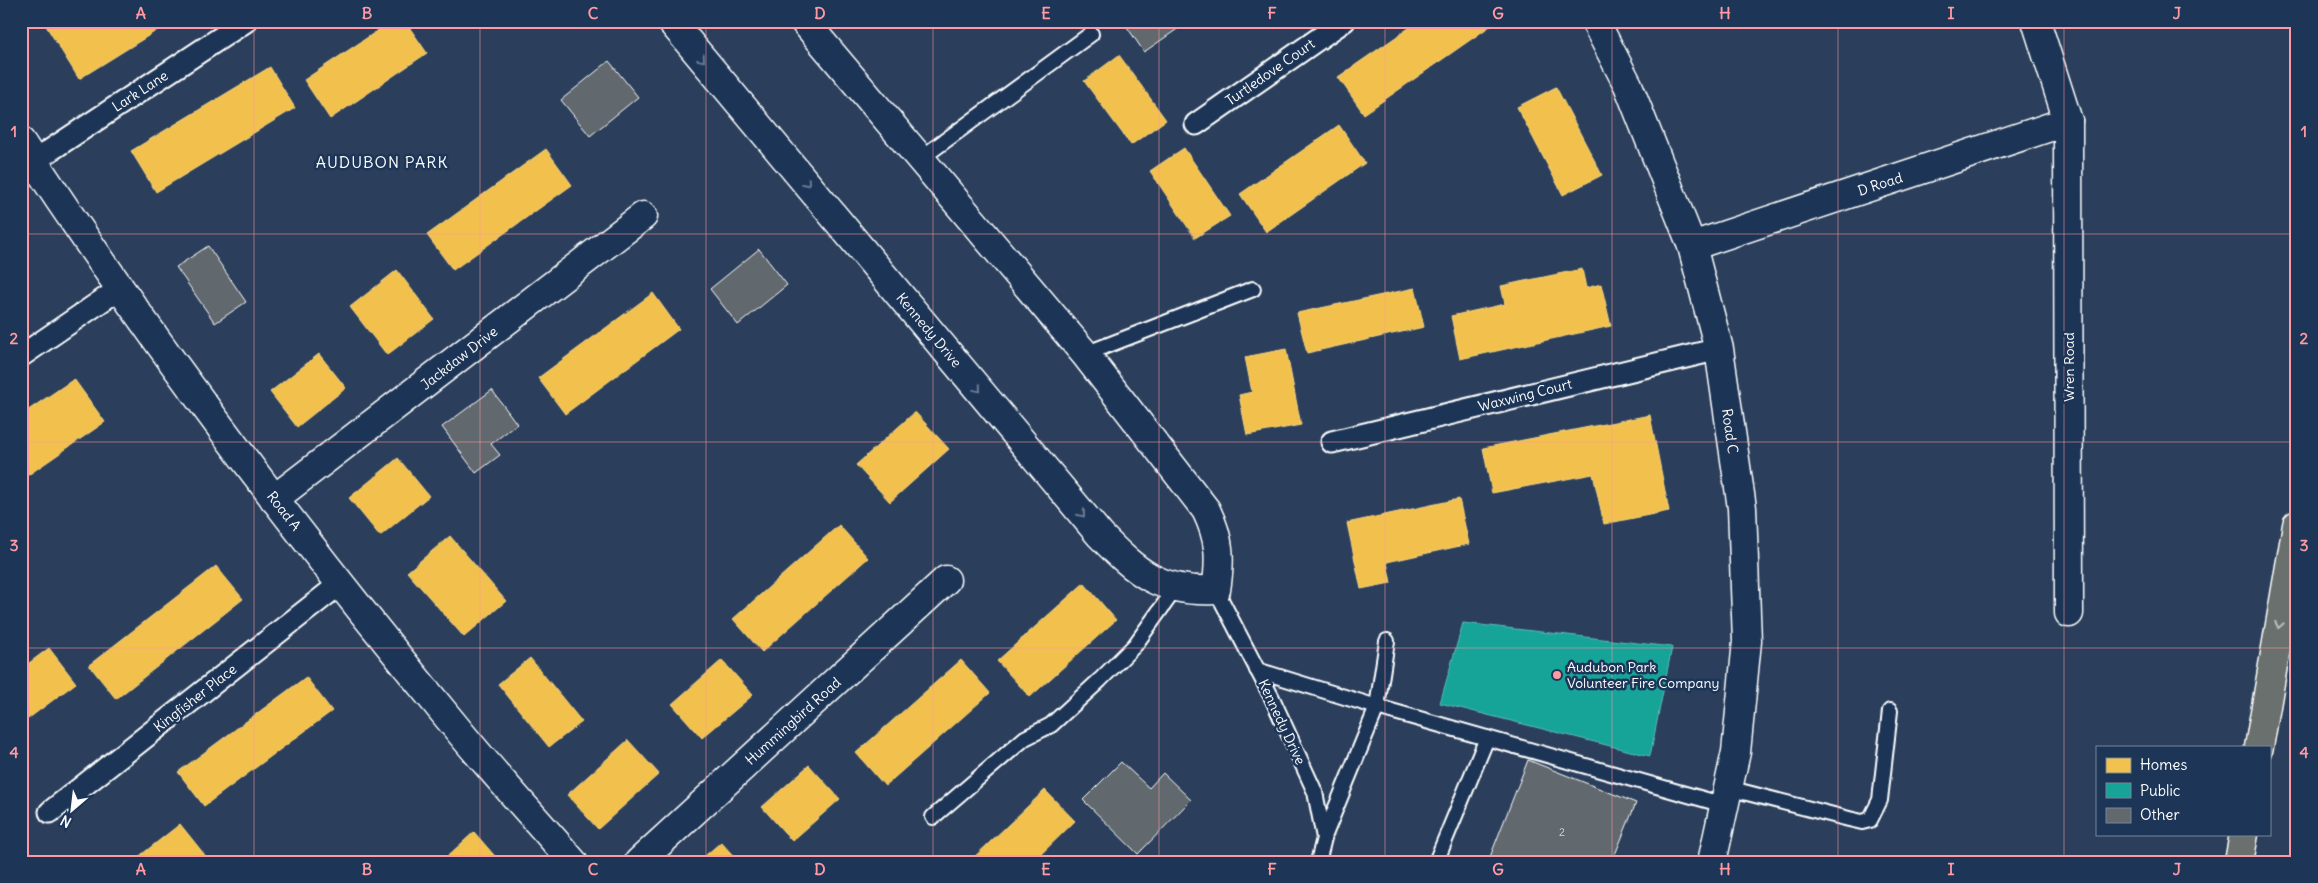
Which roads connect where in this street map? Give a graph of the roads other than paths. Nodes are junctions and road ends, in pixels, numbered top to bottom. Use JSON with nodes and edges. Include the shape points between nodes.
{"nodes":[{"id":1,"x":246,"y":21,"type":"edge"},
{"id":2,"x":671,"y":21,"type":"edge"},
{"id":3,"x":804,"y":21,"type":"edge"},
{"id":4,"x":1344,"y":21,"type":"edge"},
{"id":5,"x":1595,"y":21,"type":"edge"},
{"id":6,"x":2036,"y":21,"type":"edge"},
{"id":7,"x":1091,"y":34,"type":"dead end"},
{"id":8,"x":2068,"y":121,"type":"junction"},
{"id":9,"x":1196,"y":124,"type":"dead end"},
{"id":10,"x":28,"y":151,"type":"edge"},
{"id":11,"x":920,"y":158,"type":"junction"},
{"id":12,"x":643,"y":216,"type":"dead end"},
{"id":13,"x":1692,"y":246,"type":"junction"},
{"id":14,"x":119,"y":289,"type":"junction"},
{"id":15,"x":1253,"y":289,"type":"dead end"},
{"id":16,"x":1719,"y":349,"type":"junction"},
{"id":17,"x":1084,"y":354,"type":"junction"},
{"id":18,"x":21,"y":356,"type":"edge"},
{"id":19,"x":1332,"y":442,"type":"dead end"},
{"id":20,"x":274,"y":499,"type":"junction"},
{"id":21,"x":2297,"y":525,"type":"edge"},
{"id":22,"x":946,"y":580,"type":"dead end"},
{"id":23,"x":341,"y":583,"type":"junction"},
{"id":24,"x":1175,"y":589,"type":"junction"},
{"id":25,"x":1216,"y":590,"type":"junction"},
{"id":26,"x":2069,"y":612,"type":"dead end"},
{"id":27,"x":1387,"y":641,"type":"dead end"},
{"id":28,"x":1257,"y":670,"type":"junction"},
{"id":29,"x":1377,"y":707,"type":"junction"},
{"id":30,"x":1890,"y":711,"type":"dead end"},
{"id":31,"x":1487,"y":738,"type":"junction"},
{"id":32,"x":2258,"y":746,"type":"edge"},
{"id":33,"x":1726,"y":796,"type":"junction"},
{"id":34,"x":50,"y":812,"type":"dead end"},
{"id":35,"x":933,"y":817,"type":"dead end"},
{"id":36,"x":2244,"y":836,"type":"edge"},
{"id":37,"x":1324,"y":838,"type":"junction"},
{"id":38,"x":573,"y":862,"type":"edge"},
{"id":39,"x":639,"y":862,"type":"edge"},
{"id":40,"x":1318,"y":862,"type":"edge"},
{"id":41,"x":1436,"y":862,"type":"edge"},
{"id":42,"x":1712,"y":862,"type":"edge"},
{"id":43,"x":2239,"y":862,"type":"edge"}],
"edges":[{"from":1,"to":10,"type":"street","name":"Lark Lane"},
{"from":2,"to":24,"type":"street","name":"Kennedy Drive","one_way":true,"via":[[1100,535],[1126,562]]},
{"from":3,"to":11,"type":"street"},
{"from":4,"to":9,"type":"street","name":"Turtledove Court"},
{"from":5,"to":13,"type":"street","name":"Road C","via":[[1628,86]]},
{"from":6,"to":8,"type":"street","name":"Wren Road"},
{"from":7,"to":11,"type":"lane"},
{"from":8,"to":13,"type":"street","name":"D Road"},
{"from":8,"to":26,"type":"street","name":"Wren Road"},
{"from":10,"to":14,"type":"street","name":"Road A"},
{"from":11,"to":17,"type":"street"},
{"from":12,"to":20,"type":"street","name":"Jackdaw Drive"},
{"from":13,"to":16,"type":"street","name":"Road C"},
{"from":14,"to":18,"type":"street"},
{"from":14,"to":20,"type":"street","name":"Road A"},
{"from":15,"to":17,"type":"lane"},
{"from":16,"to":19,"type":"street","name":"Waxwing Court"},
{"from":16,"to":33,"type":"street","name":"Road C","via":[[1742,508],[1747,641],[1736,752]]},
{"from":17,"to":25,"type":"street","via":[[1206,510],[1215,528],[1219,547]]},
{"from":20,"to":23,"type":"street","name":"Road A"},
{"from":21,"to":32,"type":"main road","one_way":true},
{"from":22,"to":39,"type":"street","name":"Hummingbird Road"},
{"from":23,"to":34,"type":"street","name":"Kingfisher Place"},
{"from":23,"to":38,"type":"street","name":"Road A","via":[[460,732]]},
{"from":24,"to":25,"type":"street","name":"Kennedy Drive","via":[[1192,592]]},
{"from":24,"to":35,"type":"lane","via":[[1134,645],[1100,680],[1051,725],[1025,738]]},
{"from":25,"to":28,"type":"lane","name":"Kennedy Drive"},
{"from":27,"to":29,"type":"lane"},
{"from":28,"to":29,"type":"lane"},
{"from":28,"to":37,"type":"lane","name":"Kennedy Drive","via":[[1315,792]]},
{"from":29,"to":31,"type":"lane"},
{"from":29,"to":37,"type":"lane"},
{"from":30,"to":33,"type":"lane","via":[[1880,800],[1870,820],[1862,822]]},
{"from":31,"to":33,"type":"lane"},
{"from":31,"to":41,"type":"lane"},
{"from":33,"to":42,"type":"street","name":"Road C"},
{"from":36,"to":43,"type":"main road"},
{"from":37,"to":40,"type":"lane","name":"Kennedy Drive"}]}
